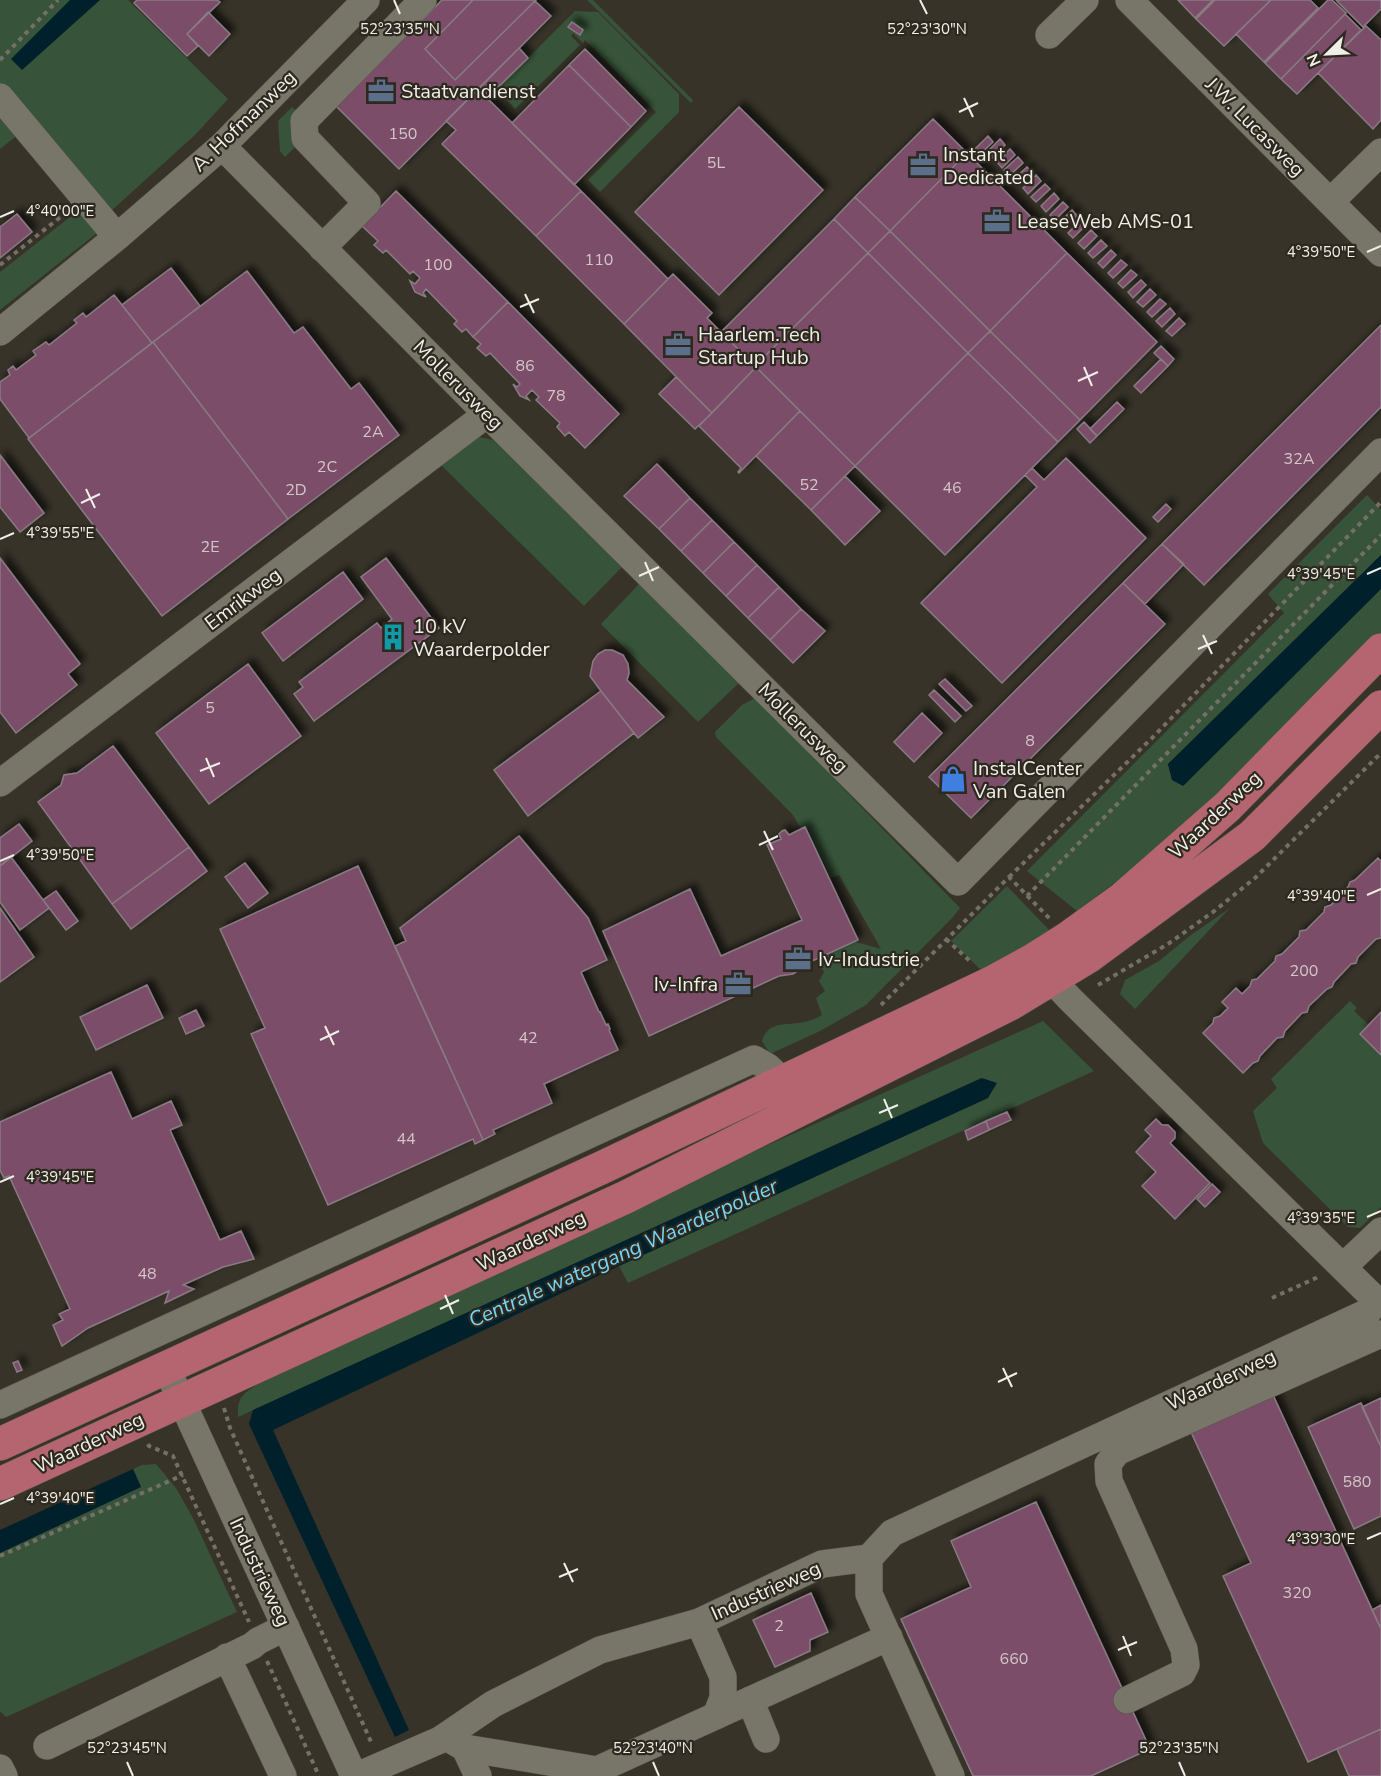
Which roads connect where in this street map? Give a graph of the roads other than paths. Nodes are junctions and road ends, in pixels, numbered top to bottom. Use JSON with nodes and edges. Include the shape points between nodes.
{"nodes":[{"id":1,"x":366,"y":0,"type":"edge"},
{"id":2,"x":423,"y":0,"type":"edge"},
{"id":3,"x":1085,"y":0,"type":"edge"},
{"id":4,"x":1129,"y":0,"type":"edge"},
{"id":5,"x":1049,"y":35,"type":"dead end"},
{"id":6,"x":0,"y":97,"type":"edge"},
{"id":7,"x":222,"y":146,"type":"junction"},
{"id":8,"x":1381,"y":152,"type":"edge"},
{"id":9,"x":1330,"y":202,"type":"junction"},
{"id":10,"x":117,"y":237,"type":"junction"},
{"id":11,"x":322,"y":248,"type":"junction"},
{"id":12,"x":1381,"y":253,"type":"edge"},
{"id":13,"x":0,"y":332,"type":"edge"},
{"id":14,"x":487,"y":414,"type":"junction"},
{"id":15,"x":1381,"y":452,"type":"edge"},
{"id":16,"x":1381,"y":650,"type":"edge"},
{"id":17,"x":1381,"y":707,"type":"edge"},
{"id":18,"x":0,"y":783,"type":"edge"},
{"id":19,"x":1042,"y":970,"type":"junction"},
{"id":20,"x":783,"y":1082,"type":"junction"},
{"id":21,"x":1381,"y":1231,"type":"edge"},
{"id":22,"x":1343,"y":1267,"type":"junction"},
{"id":23,"x":1381,"y":1335,"type":"edge"},
{"id":24,"x":166,"y":1367,"type":"junction"},
{"id":25,"x":181,"y":1400,"type":"junction"},
{"id":26,"x":0,"y":1405,"type":"edge"},
{"id":27,"x":0,"y":1444,"type":"edge"},
{"id":28,"x":0,"y":1484,"type":"edge"},
{"id":29,"x":869,"y":1558,"type":"junction"},
{"id":30,"x":699,"y":1622,"type":"junction"},
{"id":31,"x":286,"y":1627,"type":"junction"},
{"id":32,"x":889,"y":1637,"type":"junction"},
{"id":33,"x":227,"y":1657,"type":"junction"},
{"id":34,"x":750,"y":1700,"type":"junction"},
{"id":35,"x":1127,"y":1700,"type":"dead end"},
{"id":36,"x":716,"y":1716,"type":"junction"},
{"id":37,"x":766,"y":1739,"type":"dead end"},
{"id":38,"x":440,"y":1740,"type":"junction"},
{"id":39,"x":47,"y":1746,"type":"dead end"},
{"id":40,"x":465,"y":1748,"type":"junction"},
{"id":41,"x":0,"y":1768,"type":"edge"},
{"id":42,"x":4,"y":1776,"type":"edge"},
{"id":43,"x":283,"y":1776,"type":"edge"},
{"id":44,"x":356,"y":1776,"type":"edge"},
{"id":45,"x":478,"y":1776,"type":"edge"},
{"id":46,"x":951,"y":1776,"type":"edge"}],
"edges":[{"from":1,"to":7,"type":"street","name":"A. Hofmanweg"},
{"from":2,"to":11,"type":"street","via":[[304,121],[305,138],[367,203]]},
{"from":3,"to":5,"type":"street"},
{"from":4,"to":9,"type":"street","name":"J.W. Lucasweg"},
{"from":6,"to":10,"type":"street"},
{"from":7,"to":10,"type":"street","name":"A. Hofmanweg"},
{"from":7,"to":11,"type":"street","name":"Mollerusweg"},
{"from":8,"to":9,"type":"street"},
{"from":9,"to":12,"type":"street","name":"J.W. Lucasweg"},
{"from":10,"to":13,"type":"street","name":"A. Hofmanweg"},
{"from":11,"to":14,"type":"street","name":"Mollerusweg"},
{"from":14,"to":15,"type":"street","name":"Mollerusweg","via":[[958,882]]},
{"from":14,"to":18,"type":"street","name":"Emrikweg"},
{"from":16,"to":19,"type":"main road","name":"Waarderweg","via":[[1227,807],[1122,899],[1068,938]]},
{"from":17,"to":19,"type":"main road","name":"Waarderweg","via":[[1252,836],[1088,957]]},
{"from":19,"to":20,"type":"main road","name":"Waarderweg","via":[[991,983]]},
{"from":19,"to":22,"type":"street","name":"Waarderweg"},
{"from":19,"to":25,"type":"main road","name":"Waarderweg","via":[[995,1012],[626,1197]]},
{"from":20,"to":24,"type":"main road","name":"Waarderweg"},
{"from":20,"to":26,"type":"street","via":[[753,1059]]},
{"from":21,"to":22,"type":"street"},
{"from":22,"to":29,"type":"street","name":"Waarderweg","via":[[1376,1300],[1368,1312],[892,1533]]},
{"from":23,"to":35,"type":"street","via":[[1117,1452],[1108,1464],[1109,1480],[1184,1649],[1186,1665],[1182,1673]]},
{"from":24,"to":25,"type":"street","name":"Industrieweg"},
{"from":24,"to":27,"type":"main road","name":"Waarderweg"},
{"from":25,"to":28,"type":"main road","name":"Waarderweg"},
{"from":25,"to":31,"type":"street","name":"Industrieweg"},
{"from":29,"to":30,"type":"street","name":"Industrieweg","via":[[822,1564]]},
{"from":29,"to":32,"type":"street","via":[[869,1594]]},
{"from":30,"to":36,"type":"street","name":"Industrieweg","via":[[723,1677],[723,1698]]},
{"from":30,"to":38,"type":"street","name":"Industrieweg","via":[[600,1650],[493,1704]]},
{"from":31,"to":33,"type":"street"},
{"from":31,"to":44,"type":"street","name":"Industrieweg"},
{"from":32,"to":34,"type":"street"},
{"from":32,"to":46,"type":"street"},
{"from":33,"to":39,"type":"street"},
{"from":33,"to":43,"type":"street"},
{"from":34,"to":36,"type":"street"},
{"from":34,"to":37,"type":"street"},
{"from":36,"to":40,"type":"street","via":[[597,1770]]},
{"from":38,"to":40,"type":"street","via":[[455,1741]]},
{"from":38,"to":44,"type":"street","name":"Industrieweg"},
{"from":40,"to":45,"type":"street"},
{"from":41,"to":42,"type":"street"}]}
